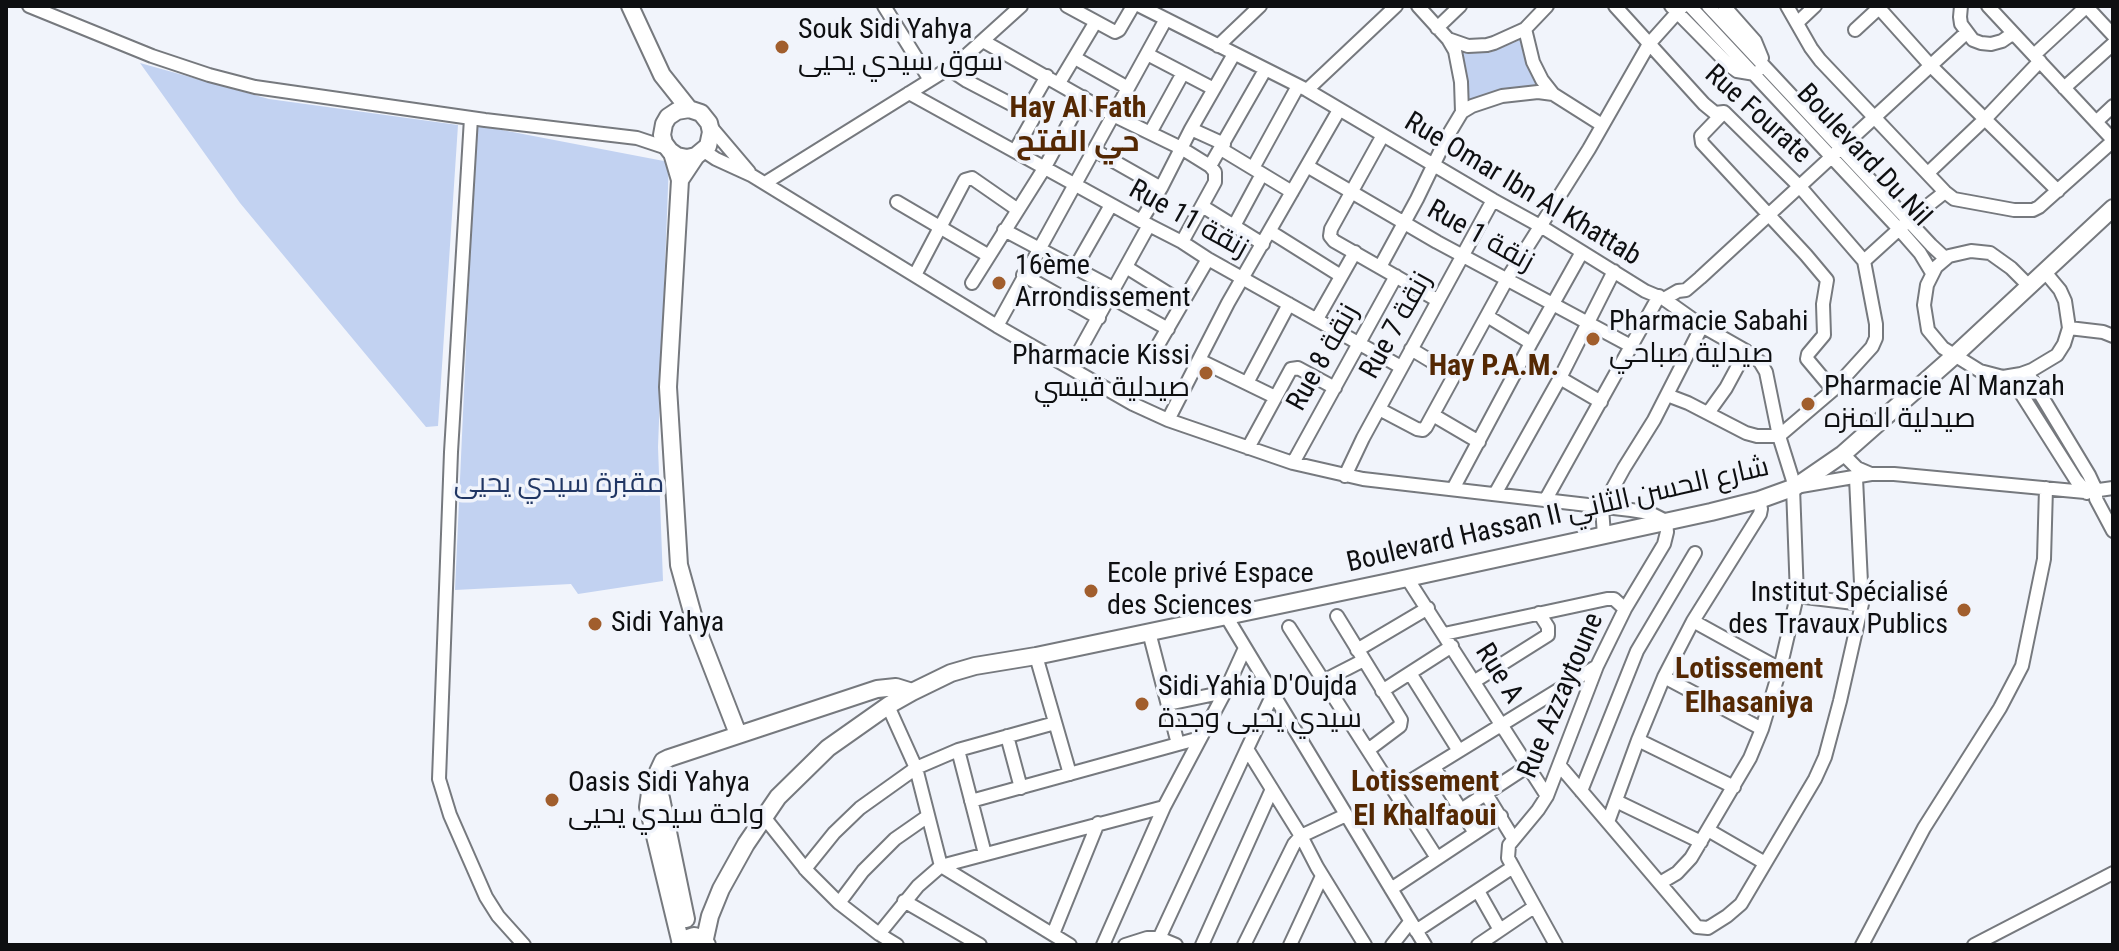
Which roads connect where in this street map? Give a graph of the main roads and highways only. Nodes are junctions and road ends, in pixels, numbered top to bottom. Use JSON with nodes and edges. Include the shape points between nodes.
{"nodes":[{"id":1,"x":630,"y":6,"type":"edge"},
{"id":2,"x":662,"y":75,"type":"junction"},
{"id":3,"x":689,"y":109,"type":"junction"},
{"id":4,"x":667,"y":121,"type":"junction"},
{"id":5,"x":669,"y":150,"type":"junction"},
{"id":6,"x":700,"y":154,"type":"junction"},
{"id":7,"x":680,"y":180,"type":"junction"},
{"id":8,"x":2113,"y":208,"type":"edge"},
{"id":9,"x":912,"y":692,"type":"junction"},
{"id":10,"x":738,"y":734,"type":"junction"},
{"id":11,"x":692,"y":942,"type":"edge"}],
"edges":[{"from":1,"to":2,"type":"main road"},
{"from":2,"to":3,"type":"main road"},
{"from":2,"to":4,"type":"main road"},
{"from":3,"to":4,"type":"main road"},
{"from":3,"to":6,"type":"main road","via":[[704,115],[710,126],[711,138]]},
{"from":4,"to":5,"type":"main road","via":[[662,138]]},
{"from":5,"to":6,"type":"main road","via":[[683,158]]},
{"from":5,"to":7,"type":"main road"},
{"from":6,"to":7,"type":"main road"},
{"from":7,"to":10,"type":"main road","via":[[668,387],[679,565],[696,626]]},
{"from":8,"to":9,"type":"main road","name":"Boulevard Hassan II شارع الحسن الثاني","via":[[1843,454],[1794,487],[1759,500],[1604,535],[975,666]]},
{"from":9,"to":10,"type":"main road","via":[[877,689]]},
{"from":9,"to":11,"type":"main road","name":"Boulevard Hassan II شارع الحسن الثاني","via":[[828,748],[778,797]]},
{"from":10,"to":11,"type":"main road","via":[[663,761],[656,776],[674,892]]}]}
